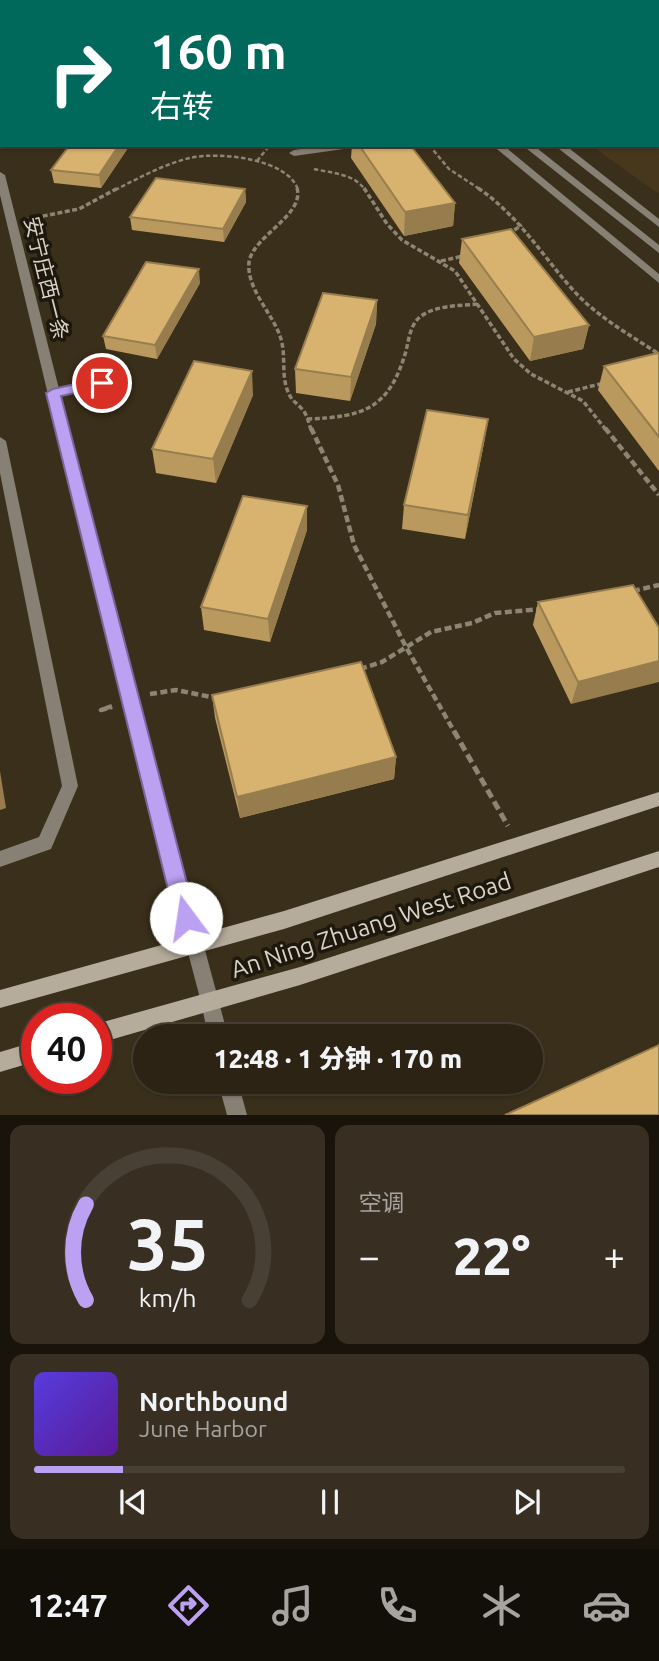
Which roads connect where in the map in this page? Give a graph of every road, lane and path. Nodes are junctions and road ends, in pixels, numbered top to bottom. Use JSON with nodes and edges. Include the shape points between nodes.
{"nodes":[{"id":1,"x":268,"y":147,"type":"edge"},
{"id":2,"x":337,"y":147,"type":"edge"},
{"id":3,"x":431,"y":147,"type":"edge"},
{"id":4,"x":498,"y":147,"type":"edge"},
{"id":5,"x":530,"y":147,"type":"edge"},
{"id":6,"x":562,"y":147,"type":"edge"},
{"id":7,"x":294,"y":153,"type":"dead end"},
{"id":8,"x":257,"y":161,"type":"junction"},
{"id":9,"x":304,"y":169,"type":"dead end"},
{"id":10,"x":296,"y":170,"type":"dead end"},
{"id":11,"x":286,"y":173,"type":"junction"},
{"id":12,"x":0,"y":175,"type":"edge"},
{"id":13,"x":26,"y":220,"type":"dead end"},
{"id":14,"x":659,"y":224,"type":"edge"},
{"id":15,"x":522,"y":225,"type":"junction"},
{"id":16,"x":503,"y":238,"type":"edge"},
{"id":17,"x":659,"y":250,"type":"edge"},
{"id":18,"x":470,"y":254,"type":"edge"},
{"id":19,"x":441,"y":261,"type":"junction"},
{"id":20,"x":659,"y":279,"type":"edge"},
{"id":21,"x":477,"y":304,"type":"junction"},
{"id":22,"x":653,"y":350,"type":"junction"},
{"id":23,"x":659,"y":354,"type":"edge"},
{"id":24,"x":644,"y":360,"type":"edge"},
{"id":25,"x":608,"y":382,"type":"edge"},
{"id":26,"x":102,"y":383,"type":"dead end"},
{"id":27,"x":53,"y":393,"type":"junction"},
{"id":28,"x":566,"y":393,"type":"junction"},
{"id":29,"x":307,"y":419,"type":"junction"},
{"id":30,"x":0,"y":441,"type":"edge"},
{"id":31,"x":659,"y":495,"type":"edge"},
{"id":32,"x":659,"y":585,"type":"edge"},
{"id":33,"x":620,"y":593,"type":"edge"},
{"id":34,"x":555,"y":606,"type":"edge"},
{"id":35,"x":406,"y":647,"type":"junction"},
{"id":36,"x":358,"y":670,"type":"edge"},
{"id":37,"x":146,"y":695,"type":"dead end"},
{"id":38,"x":226,"y":700,"type":"edge"},
{"id":39,"x":659,"y":799,"type":"edge"},
{"id":40,"x":518,"y":845,"type":"junction"},
{"id":41,"x":0,"y":859,"type":"edge"},
{"id":42,"x":659,"y":859,"type":"edge"},
{"id":43,"x":192,"y":944,"type":"junction"},
{"id":44,"x":0,"y":999,"type":"edge"},
{"id":45,"x":209,"y":1002,"type":"junction"},
{"id":46,"x":215,"y":1024,"type":"edge"},
{"id":47,"x":112,"y":1029,"type":"edge"},
{"id":48,"x":21,"y":1056,"type":"edge"},
{"id":49,"x":0,"y":1062,"type":"edge"},
{"id":50,"x":231,"y":1094,"type":"edge"},
{"id":51,"x":237,"y":1115,"type":"edge"}],
"edges":[{"from":1,"to":8,"type":"path"},
{"from":2,"to":7,"type":"street"},
{"from":3,"to":15,"type":"path","via":[[449,169]]},
{"from":4,"to":20,"type":"street"},
{"from":5,"to":17,"type":"street"},
{"from":6,"to":14,"type":"street"},
{"from":8,"to":11,"type":"path"},
{"from":8,"to":13,"type":"path","via":[[211,155],[182,159],[79,209]]},
{"from":9,"to":19,"type":"path","via":[[329,171],[361,184],[401,240]]},
{"from":10,"to":11,"type":"path"},
{"from":11,"to":29,"type":"path","via":[[295,180],[299,194],[293,209],[256,247],[249,261],[250,277],[280,336],[290,397]]},
{"from":12,"to":27,"type":"street","name":"安宁庄西一条"},
{"from":15,"to":16,"type":"path"},
{"from":15,"to":22,"type":"path","via":[[574,292]]},
{"from":18,"to":19,"type":"path"},
{"from":19,"to":21,"type":"path","via":[[455,271]]},
{"from":21,"to":28,"type":"path","via":[[514,359]]},
{"from":21,"to":29,"type":"path","via":[[422,315],[411,327],[399,373],[384,397],[366,413]]},
{"from":22,"to":23,"type":"path"},
{"from":22,"to":24,"type":"path"},
{"from":25,"to":28,"type":"path"},
{"from":26,"to":27,"type":"street"},
{"from":27,"to":43,"type":"street","name":"安宁庄西一条","via":[[127,702]]},
{"from":28,"to":31,"type":"path","via":[[583,401]]},
{"from":29,"to":35,"type":"path","via":[[338,485],[354,545]]},
{"from":30,"to":41,"type":"street","via":[[70,786],[45,843]]},
{"from":32,"to":33,"type":"path"},
{"from":34,"to":35,"type":"path","via":[[495,613],[431,632]]},
{"from":35,"to":36,"type":"path"},
{"from":35,"to":40,"type":"path"},
{"from":37,"to":38,"type":"path","via":[[168,688]]},
{"from":39,"to":40,"type":"main road"},
{"from":40,"to":43,"type":"main road","via":[[284,920]]},
{"from":42,"to":45,"type":"main road","name":"An Ning Zhuang West Road"},
{"from":43,"to":44,"type":"main road"},
{"from":43,"to":45,"type":"street","name":"安宁庄西一条"},
{"from":45,"to":46,"type":"street","name":"安宁庄西一条"},
{"from":45,"to":47,"type":"main road","name":"An Ning Zhuang West Road"},
{"from":48,"to":49,"type":"main road"},
{"from":50,"to":51,"type":"street"}]}
